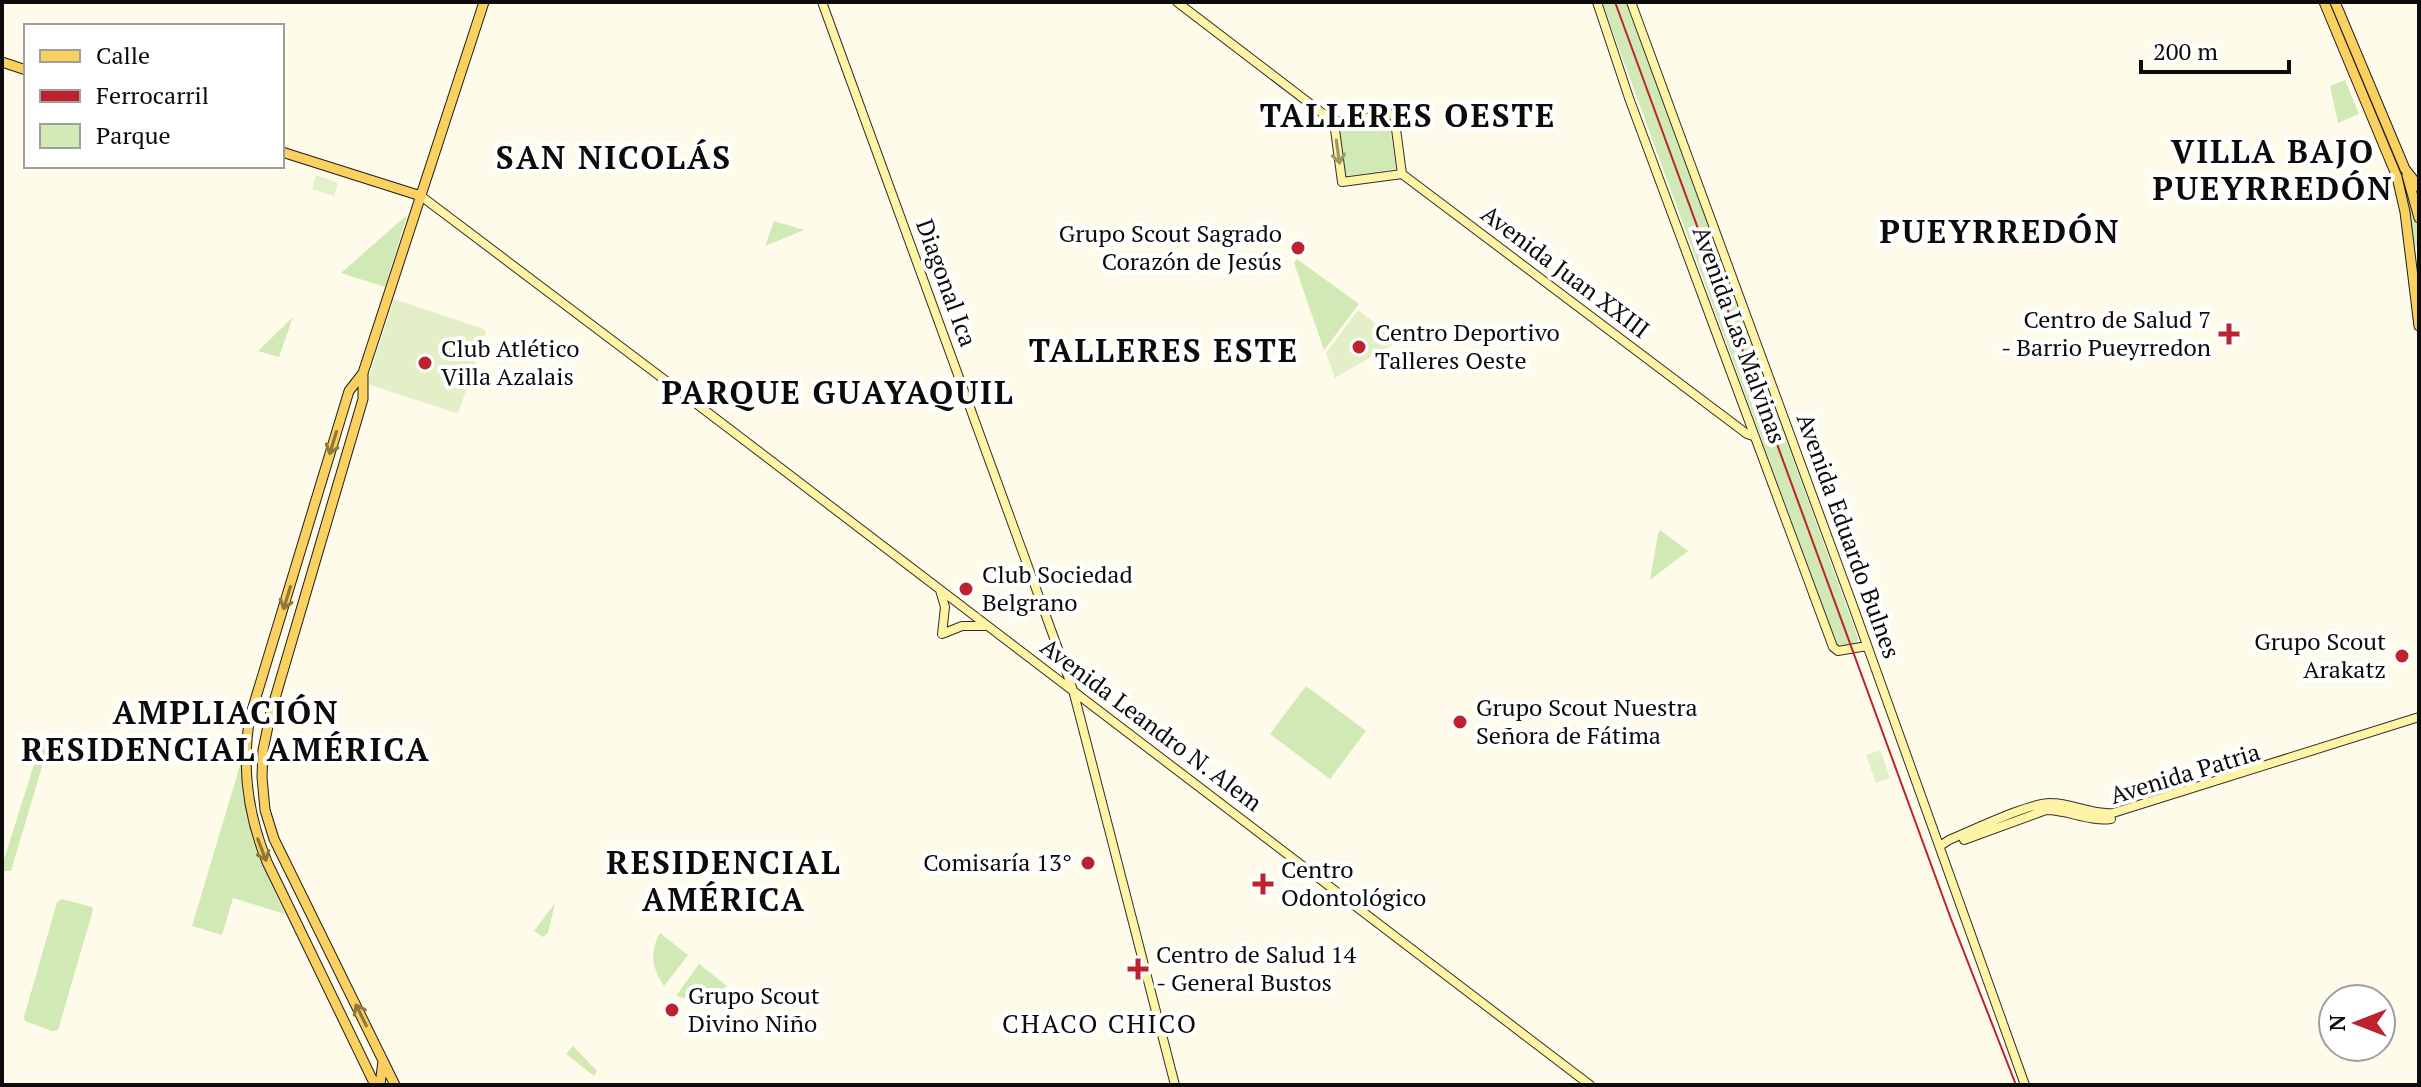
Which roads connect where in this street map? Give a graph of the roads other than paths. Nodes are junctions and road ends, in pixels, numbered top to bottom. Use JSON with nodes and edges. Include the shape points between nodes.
{"nodes":[{"id":1,"x":484,"y":2,"type":"edge"},
{"id":2,"x":822,"y":2,"type":"edge"},
{"id":3,"x":1177,"y":2,"type":"edge"},
{"id":4,"x":1597,"y":2,"type":"edge"},
{"id":5,"x":1631,"y":2,"type":"edge"},
{"id":6,"x":2324,"y":2,"type":"edge"},
{"id":7,"x":2335,"y":2,"type":"edge"},
{"id":8,"x":2,"y":62,"type":"edge"},
{"id":9,"x":24,"y":69,"type":"edge"},
{"id":10,"x":1334,"y":122,"type":"junction"},
{"id":11,"x":284,"y":153,"type":"edge"},
{"id":12,"x":2405,"y":169,"type":"junction"},
{"id":13,"x":1402,"y":174,"type":"junction"},
{"id":14,"x":2419,"y":187,"type":"edge"},
{"id":15,"x":421,"y":196,"type":"junction"},
{"id":16,"x":2419,"y":218,"type":"edge"},
{"id":17,"x":2415,"y":250,"type":"edge"},
{"id":18,"x":2419,"y":326,"type":"edge"},
{"id":19,"x":363,"y":373,"type":"junction"},
{"id":20,"x":1753,"y":436,"type":"junction"},
{"id":21,"x":940,"y":589,"type":"junction"},
{"id":22,"x":987,"y":626,"type":"junction"},
{"id":23,"x":1867,"y":646,"type":"junction"},
{"id":24,"x":1073,"y":690,"type":"junction"},
{"id":25,"x":2419,"y":720,"type":"edge"},
{"id":26,"x":1940,"y":846,"type":"junction"},
{"id":27,"x":383,"y":1059,"type":"junction"},
{"id":28,"x":378,"y":1085,"type":"edge"},
{"id":29,"x":395,"y":1085,"type":"edge"},
{"id":30,"x":1175,"y":1085,"type":"edge"},
{"id":31,"x":1590,"y":1085,"type":"edge"},
{"id":32,"x":2025,"y":1085,"type":"edge"}],
"edges":[{"from":1,"to":15,"type":"main road"},
{"from":2,"to":24,"type":"main road","name":"Diagonal Ica"},
{"from":3,"to":10,"type":"main road"},
{"from":4,"to":20,"type":"main road","name":"Avenida Las Malvinas"},
{"from":5,"to":23,"type":"main road","name":"Avenida Eduardo Bulnes"},
{"from":6,"to":17,"type":"main road","via":[[2397,177]]},
{"from":7,"to":12,"type":"main road"},
{"from":8,"to":9,"type":"main road"},
{"from":10,"to":13,"type":"main road","via":[[1394,114]]},
{"from":10,"to":13,"type":"main road","one_way":true,"via":[[1342,182]]},
{"from":11,"to":15,"type":"main road","name":"Avenida Leandro N. Alem"},
{"from":12,"to":14,"type":"main road"},
{"from":12,"to":16,"type":"main road"},
{"from":13,"to":20,"type":"main road","name":"Avenida Juan XXIII"},
{"from":15,"to":19,"type":"main road"},
{"from":15,"to":21,"type":"main road","name":"Avenida Leandro N. Alem"},
{"from":17,"to":18,"type":"main road"},
{"from":27,"to":19,"type":"main road","one_way":true,"via":[[274,839],[262,777],[267,726],[363,399]]},
{"from":19,"to":28,"type":"main road","one_way":true,"via":[[349,391],[250,717],[246,774],[253,825],[267,862]]},
{"from":20,"to":23,"type":"main road","name":"Avenida Las Malvinas","via":[[1833,647],[1842,651]]},
{"from":21,"to":22,"type":"main road","name":"Avenida Leandro N. Alem"},
{"from":21,"to":22,"type":"main road","via":[[945,607],[942,634],[962,626]]},
{"from":22,"to":24,"type":"main road","name":"Avenida Leandro N. Alem"},
{"from":23,"to":26,"type":"main road","name":"Avenida Eduardo Bulnes"},
{"from":24,"to":30,"type":"main road","name":"Diagonal Ica"},
{"from":24,"to":31,"type":"main road","name":"Avenida Leandro N. Alem"},
{"from":25,"to":26,"type":"main road","name":"Avenida Patria","via":[[2113,813],[2036,805]]},
{"from":26,"to":32,"type":"main road","name":"Avenida Eduardo Bulnes"},
{"from":27,"to":28,"type":"main road"},
{"from":27,"to":29,"type":"main road"}]}
